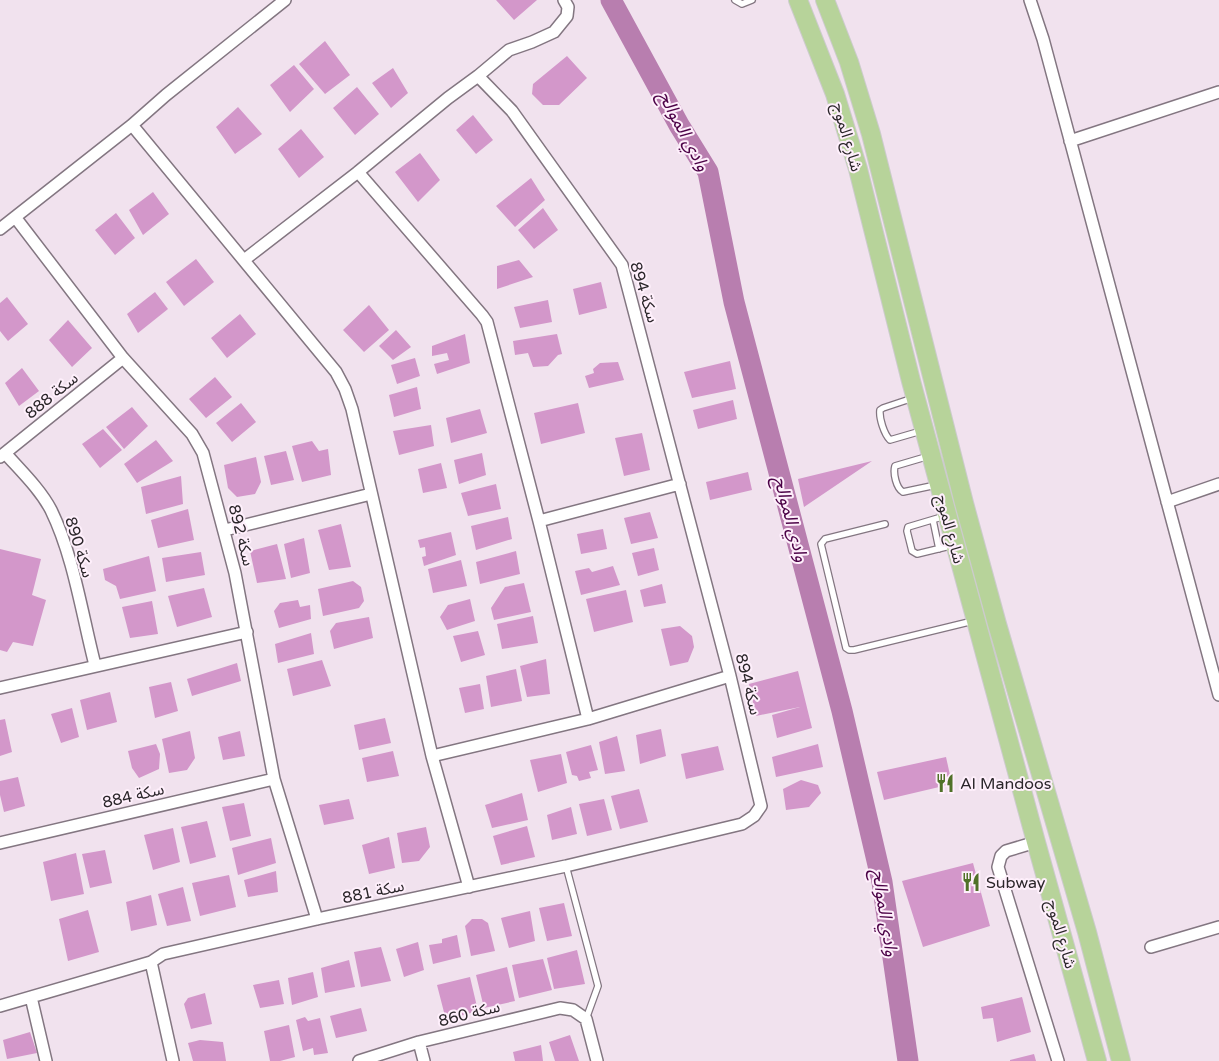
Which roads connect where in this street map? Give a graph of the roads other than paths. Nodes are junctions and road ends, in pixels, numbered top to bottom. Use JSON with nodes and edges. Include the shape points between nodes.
{"nodes":[{"id":1,"x":284,"y":0,"type":"edge"},
{"id":2,"x":564,"y":0,"type":"edge"},
{"id":3,"x":735,"y":0,"type":"edge"},
{"id":4,"x":752,"y":0,"type":"edge"},
{"id":5,"x":798,"y":0,"type":"edge"},
{"id":6,"x":825,"y":0,"type":"edge"},
{"id":7,"x":1030,"y":0,"type":"edge"},
{"id":8,"x":478,"y":76,"type":"junction"},
{"id":9,"x":1219,"y":92,"type":"edge"},
{"id":10,"x":132,"y":125,"type":"junction"},
{"id":11,"x":1070,"y":141,"type":"junction"},
{"id":12,"x":358,"y":172,"type":"junction"},
{"id":13,"x":15,"y":217,"type":"junction"},
{"id":14,"x":0,"y":229,"type":"edge"},
{"id":15,"x":244,"y":260,"type":"junction"},
{"id":16,"x":123,"y":358,"type":"junction"},
{"id":17,"x":915,"y":397,"type":"junction"},
{"id":18,"x":924,"y":430,"type":"junction"},
{"id":19,"x":2,"y":455,"type":"edge"},
{"id":20,"x":931,"y":456,"type":"junction"},
{"id":21,"x":680,"y":484,"type":"junction"},
{"id":22,"x":939,"y":484,"type":"junction"},
{"id":23,"x":1219,"y":484,"type":"edge"},
{"id":24,"x":371,"y":494,"type":"junction"},
{"id":25,"x":1167,"y":502,"type":"junction"},
{"id":26,"x":940,"y":518,"type":"junction"},
{"id":27,"x":539,"y":521,"type":"junction"},
{"id":28,"x":885,"y":524,"type":"dead end"},
{"id":29,"x":225,"y":530,"type":"junction"},
{"id":30,"x":947,"y":547,"type":"junction"},
{"id":31,"x":976,"y":620,"type":"junction"},
{"id":32,"x":247,"y":632,"type":"junction"},
{"id":33,"x":95,"y":665,"type":"junction"},
{"id":34,"x":730,"y":676,"type":"junction"},
{"id":35,"x":0,"y":688,"type":"edge"},
{"id":36,"x":1219,"y":695,"type":"edge"},
{"id":37,"x":588,"y":719,"type":"junction"},
{"id":38,"x":432,"y":756,"type":"junction"},
{"id":39,"x":274,"y":779,"type":"junction"},
{"id":40,"x":754,"y":816,"type":"joint"},
{"id":41,"x":1036,"y":842,"type":"junction"},
{"id":42,"x":0,"y":843,"type":"edge"},
{"id":43,"x":566,"y":866,"type":"junction"},
{"id":44,"x":469,"y":887,"type":"junction"},
{"id":45,"x":317,"y":919,"type":"junction"},
{"id":46,"x":1219,"y":927,"type":"edge"},
{"id":47,"x":1151,"y":947,"type":"dead end"},
{"id":48,"x":151,"y":962,"type":"junction"},
{"id":49,"x":31,"y":997,"type":"junction"},
{"id":50,"x":0,"y":1006,"type":"edge"},
{"id":51,"x":586,"y":1019,"type":"junction"},
{"id":52,"x":419,"y":1042,"type":"junction"},
{"id":53,"x":46,"y":1061,"type":"edge"},
{"id":54,"x":173,"y":1061,"type":"edge"},
{"id":55,"x":359,"y":1061,"type":"edge"},
{"id":56,"x":424,"y":1061,"type":"edge"},
{"id":57,"x":597,"y":1061,"type":"edge"},
{"id":58,"x":1058,"y":1061,"type":"edge"},
{"id":59,"x":1097,"y":1061,"type":"edge"},
{"id":60,"x":1121,"y":1061,"type":"edge"}],
"edges":[{"from":1,"to":10,"type":"street"},
{"from":2,"to":8,"type":"street","via":[[568,7],[567,16],[554,32],[509,50]]},
{"from":3,"to":4,"type":"lane","via":[[742,4]]},
{"from":5,"to":17,"type":"main road","name":"شارع الموج","via":[[836,94]]},
{"from":6,"to":60,"type":"main road","name":"شارع الموج","via":[[849,62],[871,134],[984,577]]},
{"from":7,"to":11,"type":"street"},
{"from":8,"to":12,"type":"street"},
{"from":8,"to":21,"type":"street","name":"سكة 894","via":[[512,111],[622,265]]},
{"from":9,"to":11,"type":"street"},
{"from":10,"to":13,"type":"street"},
{"from":10,"to":15,"type":"street"},
{"from":11,"to":25,"type":"street"},
{"from":12,"to":15,"type":"street"},
{"from":12,"to":27,"type":"street","via":[[487,322]]},
{"from":13,"to":14,"type":"street"},
{"from":13,"to":16,"type":"street","name":"سكة 892"},
{"from":15,"to":24,"type":"street","via":[[336,372],[345,389]]},
{"from":16,"to":19,"type":"street","name":"سكة 888"},
{"from":16,"to":29,"type":"street","name":"سكة 892","via":[[198,443]]},
{"from":17,"to":18,"type":"main road","name":"شارع الموج"},
{"from":17,"to":18,"type":"lane","via":[[883,408],[880,415],[890,440]]},
{"from":18,"to":20,"type":"main road","name":"شارع الموج"},
{"from":19,"to":33,"type":"street","name":"سكة 890","via":[[30,480],[50,508],[71,569]]},
{"from":20,"to":22,"type":"main road","name":"شارع الموج"},
{"from":20,"to":22,"type":"lane","via":[[895,466],[898,487],[903,492]]},
{"from":21,"to":27,"type":"street"},
{"from":21,"to":34,"type":"street","name":"سكة 894"},
{"from":22,"to":26,"type":"main road","name":"شارع الموج"},
{"from":23,"to":25,"type":"street"},
{"from":24,"to":29,"type":"street"},
{"from":24,"to":38,"type":"street"},
{"from":25,"to":36,"type":"street"},
{"from":26,"to":30,"type":"main road","name":"شارع الموج"},
{"from":26,"to":30,"type":"lane","via":[[909,526],[906,531],[915,554]]},
{"from":27,"to":37,"type":"street"},
{"from":28,"to":31,"type":"lane","via":[[825,539],[821,544],[846,648],[854,650]]},
{"from":29,"to":32,"type":"street","name":"سكة 892"},
{"from":30,"to":31,"type":"main road","name":"شارع الموج"},
{"from":31,"to":41,"type":"main road","name":"شارع الموج"},
{"from":32,"to":33,"type":"street"},
{"from":32,"to":39,"type":"street","name":"سكة 892"},
{"from":33,"to":35,"type":"street"},
{"from":34,"to":37,"type":"street"},
{"from":34,"to":40,"type":"street","name":"سكة 894","via":[[761,806]]},
{"from":37,"to":38,"type":"street"},
{"from":38,"to":44,"type":"street"},
{"from":39,"to":42,"type":"street","name":"سكة 884"},
{"from":39,"to":45,"type":"street","name":"سكة 892"},
{"from":40,"to":43,"type":"street","name":"سكة 881","via":[[742,824]]},
{"from":41,"to":58,"type":"street","via":[[1006,851],[998,867]]},
{"from":41,"to":59,"type":"main road","name":"شارع الموج"},
{"from":43,"to":44,"type":"street","name":"سكة 881"},
{"from":43,"to":51,"type":"lane","via":[[598,986]]},
{"from":44,"to":45,"type":"street","name":"سكة 881"},
{"from":45,"to":48,"type":"street","name":"سكة 881","via":[[163,954]]},
{"from":46,"to":47,"type":"street"},
{"from":48,"to":49,"type":"street","name":"سكة 881"},
{"from":48,"to":54,"type":"street"},
{"from":49,"to":50,"type":"street","name":"سكة 881"},
{"from":49,"to":53,"type":"street"},
{"from":51,"to":52,"type":"street","name":"سكة 860","via":[[573,1010],[560,1008]]},
{"from":51,"to":57,"type":"street"},
{"from":52,"to":55,"type":"street","name":"سكة 860"},
{"from":52,"to":56,"type":"street"}]}
